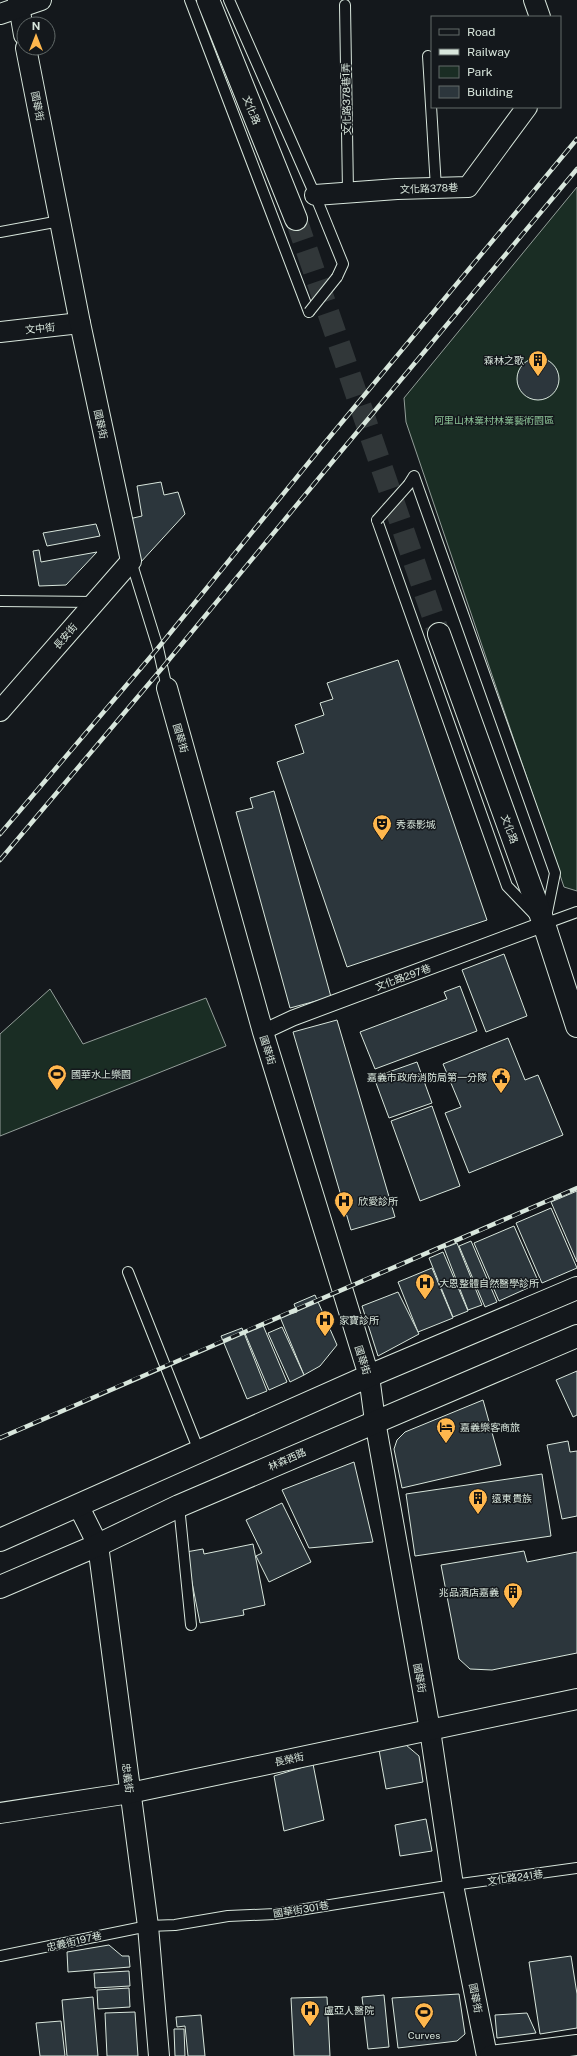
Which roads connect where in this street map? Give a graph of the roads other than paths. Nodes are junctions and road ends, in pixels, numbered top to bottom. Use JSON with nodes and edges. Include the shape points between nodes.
{"nodes":[{"id":1,"x":41,"y":0,"type":"edge"},
{"id":2,"x":190,"y":0,"type":"edge"},
{"id":3,"x":208,"y":0,"type":"edge"},
{"id":4,"x":229,"y":0,"type":"edge"},
{"id":5,"x":534,"y":0,"type":"edge"},
{"id":6,"x":18,"y":4,"type":"edge"},
{"id":7,"x":345,"y":5,"type":"dead end"},
{"id":8,"x":0,"y":14,"type":"edge"},
{"id":9,"x":20,"y":16,"type":"edge"},
{"id":10,"x":540,"y":16,"type":"edge"},
{"id":11,"x":28,"y":56,"type":"edge"},
{"id":12,"x":428,"y":56,"type":"dead end"},
{"id":13,"x":431,"y":106,"type":"edge"},
{"id":14,"x":431,"y":108,"type":"edge"},
{"id":15,"x":526,"y":108,"type":"edge"},
{"id":16,"x":436,"y":188,"type":"junction"},
{"id":17,"x":348,"y":192,"type":"junction"},
{"id":18,"x":315,"y":195,"type":"junction"},
{"id":19,"x":296,"y":219,"type":"tunnel mouth"},
{"id":20,"x":60,"y":221,"type":"junction"},
{"id":21,"x":0,"y":232,"type":"edge"},
{"id":22,"x":80,"y":323,"type":"junction"},
{"id":23,"x":0,"y":332,"type":"edge"},
{"id":24,"x":131,"y":561,"type":"junction"},
{"id":25,"x":0,"y":601,"type":"edge"},
{"id":26,"x":94,"y":602,"type":"junction"},
{"id":27,"x":439,"y":634,"type":"tunnel mouth"},
{"id":28,"x":167,"y":688,"type":"joint"},
{"id":29,"x":0,"y":711,"type":"edge"},
{"id":30,"x":577,"y":912,"type":"edge"},
{"id":31,"x":544,"y":924,"type":"junction"},
{"id":32,"x":577,"y":1026,"type":"edge"},
{"id":33,"x":263,"y":1032,"type":"junction"},
{"id":34,"x":128,"y":1272,"type":"dead end"},
{"id":35,"x":577,"y":1288,"type":"edge"},
{"id":36,"x":577,"y":1336,"type":"edge"},
{"id":37,"x":369,"y":1376,"type":"junction"},
{"id":38,"x":375,"y":1421,"type":"junction"},
{"id":39,"x":199,"y":1451,"type":"junction"},
{"id":40,"x":78,"y":1505,"type":"junction"},
{"id":41,"x":179,"y":1506,"type":"junction"},
{"id":42,"x":0,"y":1540,"type":"edge"},
{"id":43,"x":98,"y":1545,"type":"junction"},
{"id":44,"x":0,"y":1587,"type":"edge"},
{"id":45,"x":191,"y":1625,"type":"dead end"},
{"id":46,"x":577,"y":1699,"type":"edge"},
{"id":47,"x":430,"y":1730,"type":"junction"},
{"id":48,"x":130,"y":1793,"type":"junction"},
{"id":49,"x":0,"y":1813,"type":"edge"},
{"id":50,"x":577,"y":1868,"type":"edge"},
{"id":51,"x":453,"y":1885,"type":"junction"},
{"id":52,"x":148,"y":1926,"type":"junction"},
{"id":53,"x":0,"y":1956,"type":"edge"},
{"id":54,"x":577,"y":2044,"type":"edge"},
{"id":55,"x":159,"y":2056,"type":"edge"},
{"id":56,"x":489,"y":2056,"type":"edge"}],
"edges":[{"from":1,"to":6,"type":"street"},
{"from":2,"to":18,"type":"lane","bridge":true,"via":[[309,312],[337,277],[343,264]]},
{"from":3,"to":19,"type":"main road","name":"文化路"},
{"from":4,"to":18,"type":"lane"},
{"from":5,"to":10,"type":"street"},
{"from":6,"to":8,"type":"street"},
{"from":6,"to":9,"type":"street"},
{"from":7,"to":17,"type":"lane","name":"文化路378巷1弄"},
{"from":11,"to":20,"type":"street","name":"國華街"},
{"from":12,"to":13,"type":"lane"},
{"from":14,"to":16,"type":"lane"},
{"from":15,"to":16,"type":"street","name":"文化路378巷","via":[[468,187]]},
{"from":16,"to":17,"type":"street","name":"文化路378巷"},
{"from":17,"to":18,"type":"street","name":"文化路378巷"},
{"from":20,"to":21,"type":"lane"},
{"from":20,"to":22,"type":"street","name":"國華街"},
{"from":22,"to":23,"type":"street","name":"文中街"},
{"from":22,"to":24,"type":"street","name":"國華街"},
{"from":24,"to":26,"type":"street","name":"長安街"},
{"from":24,"to":28,"type":"lane","name":"國華街","via":[[158,648]]},
{"from":25,"to":26,"type":"lane"},
{"from":26,"to":29,"type":"street","name":"長安街"},
{"from":27,"to":31,"type":"main road","name":"文化路"},
{"from":28,"to":33,"type":"street","name":"國華街"},
{"from":30,"to":31,"type":"lane"},
{"from":31,"to":31,"type":"lane","bridge":true,"via":[[556,873],[414,476],[377,520],[507,886]]},
{"from":31,"to":32,"type":"main road","name":"文化路"},
{"from":31,"to":33,"type":"street","name":"文化路297巷","via":[[293,1018]]},
{"from":33,"to":37,"type":"street","name":"國華街"},
{"from":34,"to":39,"type":"lane"},
{"from":35,"to":37,"type":"main road"},
{"from":36,"to":38,"type":"main road","name":"林森西路"},
{"from":37,"to":38,"type":"street","name":"國華街"},
{"from":37,"to":39,"type":"main road"},
{"from":38,"to":41,"type":"main road","name":"林森西路"},
{"from":38,"to":47,"type":"street","name":"國華街"},
{"from":39,"to":40,"type":"main road"},
{"from":40,"to":42,"type":"main road"},
{"from":40,"to":43,"type":"street","name":"忠義街"},
{"from":41,"to":43,"type":"main road","name":"林森西路"},
{"from":41,"to":45,"type":"lane"},
{"from":43,"to":44,"type":"main road","name":"林森西路"},
{"from":43,"to":48,"type":"street","name":"忠義街"},
{"from":46,"to":47,"type":"street","name":"長榮街"},
{"from":47,"to":48,"type":"street","name":"長榮街"},
{"from":47,"to":51,"type":"street","name":"國華街"},
{"from":48,"to":49,"type":"street","name":"長榮街"},
{"from":48,"to":52,"type":"street","name":"忠義街"},
{"from":50,"to":51,"type":"lane","name":"文化路241巷"},
{"from":51,"to":52,"type":"lane","name":"國華街301巷","via":[[275,1914],[228,1916],[175,1925]]},
{"from":51,"to":56,"type":"street","name":"國華街"},
{"from":52,"to":53,"type":"lane","name":"忠義街197巷"},
{"from":52,"to":55,"type":"street","name":"忠義街"},
{"from":54,"to":56,"type":"street"}]}
